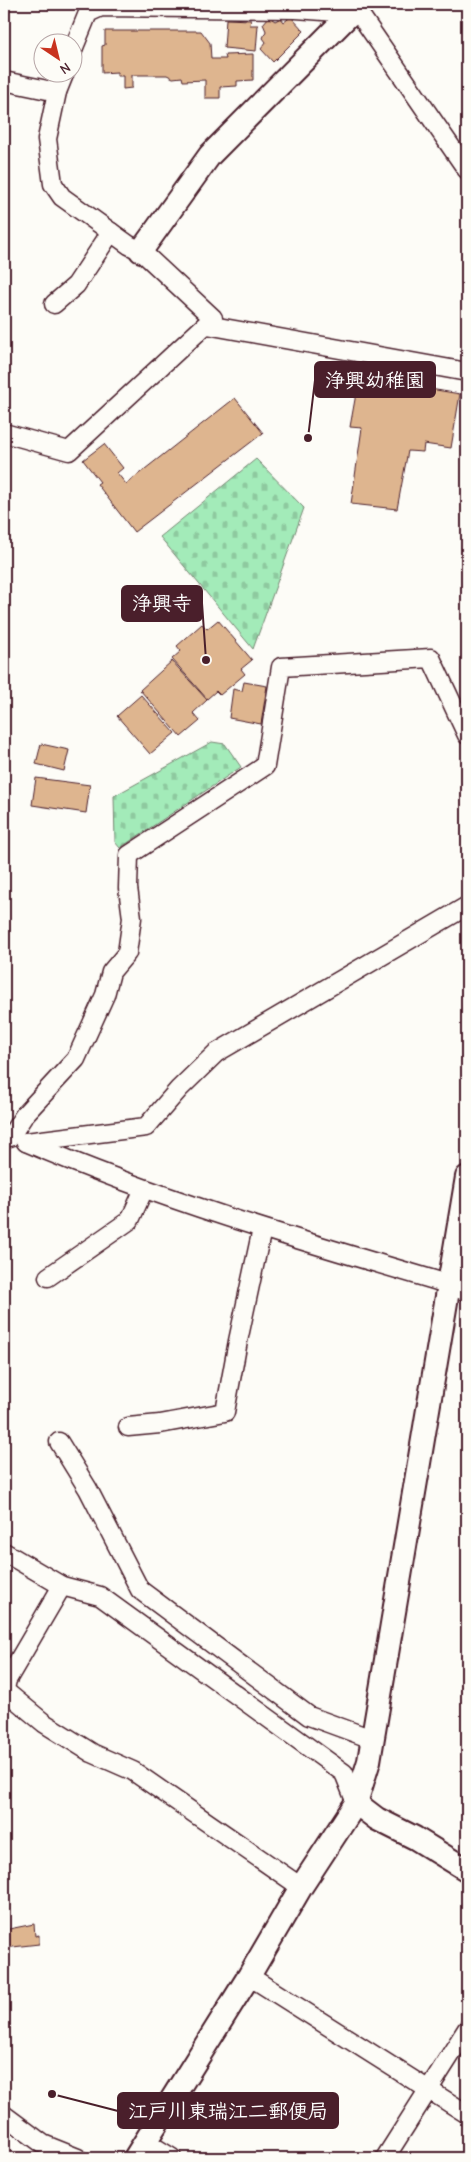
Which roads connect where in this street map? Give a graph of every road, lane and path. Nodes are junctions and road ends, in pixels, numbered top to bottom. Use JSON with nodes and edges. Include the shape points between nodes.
{"nodes":[{"id":1,"x":353,"y":7,"type":"edge"},
{"id":2,"x":82,"y":9,"type":"edge"},
{"id":3,"x":77,"y":32,"type":"edge"},
{"id":4,"x":4,"y":81,"type":"edge"},
{"id":5,"x":61,"y":82,"type":"edge"},
{"id":6,"x":57,"y":92,"type":"junction"},
{"id":7,"x":467,"y":170,"type":"edge"},
{"id":8,"x":111,"y":232,"type":"junction"},
{"id":9,"x":140,"y":251,"type":"junction"},
{"id":10,"x":54,"y":304,"type":"dead end"},
{"id":11,"x":207,"y":325,"type":"junction"},
{"id":12,"x":467,"y":372,"type":"edge"},
{"id":13,"x":4,"y":433,"type":"edge"},
{"id":14,"x":467,"y":735,"type":"edge"},
{"id":15,"x":467,"y":906,"type":"edge"},
{"id":16,"x":13,"y":1138,"type":"edge"},
{"id":17,"x":467,"y":1177,"type":"edge"},
{"id":18,"x":144,"y":1189,"type":"junction"},
{"id":19,"x":262,"y":1228,"type":"junction"},
{"id":20,"x":48,"y":1277,"type":"dead end"},
{"id":21,"x":458,"y":1288,"type":"edge"},
{"id":22,"x":128,"y":1427,"type":"dead end"},
{"id":23,"x":59,"y":1442,"type":"dead end"},
{"id":24,"x":4,"y":1552,"type":"edge"},
{"id":25,"x":62,"y":1586,"type":"junction"},
{"id":26,"x":4,"y":1691,"type":"edge"},
{"id":27,"x":372,"y":1739,"type":"junction"},
{"id":28,"x":356,"y":1803,"type":"junction"},
{"id":29,"x":467,"y":1870,"type":"edge"},
{"id":30,"x":301,"y":1887,"type":"junction"},
{"id":31,"x":249,"y":1976,"type":"junction"},
{"id":32,"x":467,"y":2030,"type":"edge"},
{"id":33,"x":429,"y":2089,"type":"junction"},
{"id":34,"x":467,"y":2114,"type":"edge"},
{"id":35,"x":4,"y":2115,"type":"edge"},
{"id":36,"x":141,"y":2150,"type":"edge"},
{"id":37,"x":78,"y":2158,"type":"edge"},
{"id":38,"x":172,"y":2158,"type":"edge"},
{"id":39,"x":384,"y":2158,"type":"edge"}],
"edges":[{"from":1,"to":2,"type":"street"},
{"from":1,"to":7,"type":"street"},
{"from":1,"to":9,"type":"street","via":[[210,155]]},
{"from":2,"to":3,"type":"street"},
{"from":4,"to":6,"type":"street"},
{"from":5,"to":6,"type":"street"},
{"from":6,"to":8,"type":"street","via":[[47,139],[53,184],[62,197]]},
{"from":8,"to":9,"type":"street"},
{"from":8,"to":10,"type":"street","via":[[76,285]]},
{"from":9,"to":11,"type":"street","via":[[213,318]]},
{"from":11,"to":12,"type":"street"},
{"from":11,"to":13,"type":"street","via":[[69,451]]},
{"from":14,"to":16,"type":"street","via":[[431,658],[280,667],[265,766],[129,856],[128,888],[132,918],[127,954],[111,972],[105,995],[76,1059],[25,1114]]},
{"from":15,"to":16,"type":"street","via":[[216,1053],[146,1127]]},
{"from":16,"to":18,"type":"street"},
{"from":17,"to":21,"type":"street"},
{"from":18,"to":19,"type":"street"},
{"from":18,"to":20,"type":"street","via":[[130,1220]]},
{"from":19,"to":21,"type":"street"},
{"from":19,"to":22,"type":"street","via":[[225,1412]]},
{"from":21,"to":27,"type":"street"},
{"from":23,"to":27,"type":"street","via":[[88,1489],[140,1590],[309,1716]]},
{"from":24,"to":25,"type":"street"},
{"from":25,"to":26,"type":"street","via":[[7,1680]]},
{"from":25,"to":28,"type":"street","via":[[100,1596],[344,1774]]},
{"from":26,"to":30,"type":"street","via":[[44,1723],[92,1753],[133,1771]]},
{"from":27,"to":28,"type":"street"},
{"from":28,"to":29,"type":"street","via":[[377,1819]]},
{"from":28,"to":30,"type":"street"},
{"from":30,"to":31,"type":"street"},
{"from":31,"to":33,"type":"street"},
{"from":31,"to":36,"type":"street"},
{"from":32,"to":33,"type":"street"},
{"from":33,"to":34,"type":"street"},
{"from":33,"to":39,"type":"street"},
{"from":35,"to":37,"type":"street","via":[[43,2144]]},
{"from":36,"to":38,"type":"street"}]}
